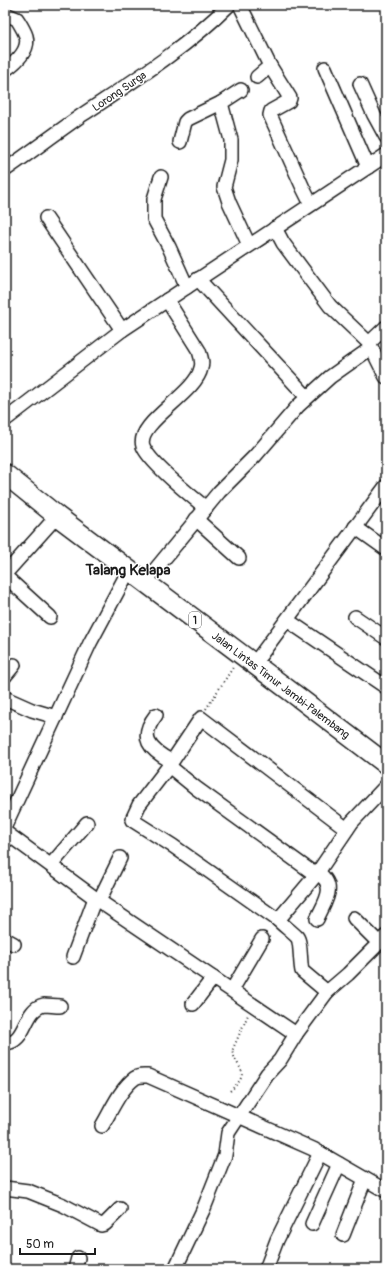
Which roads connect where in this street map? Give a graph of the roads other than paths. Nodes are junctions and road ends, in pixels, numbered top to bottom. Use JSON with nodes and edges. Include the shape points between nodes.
{"nodes":[{"id":1,"x":229,"y":5,"type":"edge"},
{"id":2,"x":240,"y":5,"type":"edge"},
{"id":3,"x":5,"y":14,"type":"edge"},
{"id":4,"x":270,"y":66,"type":"junction"},
{"id":5,"x":325,"y":68,"type":"dead end"},
{"id":6,"x":5,"y":70,"type":"edge"},
{"id":7,"x":257,"y":77,"type":"dead end"},
{"id":8,"x":360,"y":84,"type":"dead end"},
{"id":9,"x":241,"y":90,"type":"dead end"},
{"id":10,"x":221,"y":103,"type":"junction"},
{"id":11,"x":386,"y":137,"type":"edge"},
{"id":12,"x":180,"y":142,"type":"dead end"},
{"id":13,"x":386,"y":155,"type":"edge"},
{"id":14,"x":368,"y":167,"type":"junction"},
{"id":15,"x":5,"y":170,"type":"edge"},
{"id":16,"x":161,"y":176,"type":"dead end"},
{"id":17,"x":311,"y":204,"type":"junction"},
{"id":18,"x":46,"y":218,"type":"dead end"},
{"id":19,"x":275,"y":228,"type":"junction"},
{"id":20,"x":250,"y":245,"type":"junction"},
{"id":21,"x":198,"y":279,"type":"junction"},
{"id":22,"x":187,"y":287,"type":"junction"},
{"id":23,"x":167,"y":300,"type":"junction"},
{"id":24,"x":386,"y":327,"type":"edge"},
{"id":25,"x":122,"y":330,"type":"junction"},
{"id":26,"x":370,"y":346,"type":"junction"},
{"id":27,"x":386,"y":377,"type":"edge"},
{"id":28,"x":308,"y":397,"type":"junction"},
{"id":29,"x":5,"y":420,"type":"edge"},
{"id":30,"x":5,"y":474,"type":"edge"},
{"id":31,"x":386,"y":486,"type":"edge"},
{"id":32,"x":206,"y":508,"type":"junction"},
{"id":33,"x":57,"y":516,"type":"junction"},
{"id":34,"x":196,"y":519,"type":"junction"},
{"id":35,"x":355,"y":527,"type":"junction"},
{"id":36,"x":386,"y":549,"type":"edge"},
{"id":37,"x":239,"y":558,"type":"dead end"},
{"id":38,"x":129,"y":570,"type":"junction"},
{"id":39,"x":5,"y":575,"type":"edge"},
{"id":40,"x":145,"y":582,"type":"junction"},
{"id":41,"x":354,"y":616,"type":"dead end"},
{"id":42,"x":50,"y":617,"type":"dead end"},
{"id":43,"x":286,"y":620,"type":"junction"},
{"id":44,"x":386,"y":638,"type":"edge"},
{"id":45,"x":248,"y":659,"type":"junction"},
{"id":46,"x":14,"y":665,"type":"dead end"},
{"id":47,"x":5,"y":676,"type":"edge"},
{"id":48,"x":386,"y":687,"type":"edge"},
{"id":49,"x":5,"y":698,"type":"edge"},
{"id":50,"x":156,"y":715,"type":"dead end"},
{"id":51,"x":56,"y":717,"type":"junction"},
{"id":52,"x":170,"y":764,"type":"junction"},
{"id":53,"x":386,"y":764,"type":"edge"},
{"id":54,"x":386,"y":786,"type":"edge"},
{"id":55,"x":86,"y":823,"type":"dead end"},
{"id":56,"x":5,"y":826,"type":"edge"},
{"id":57,"x":347,"y":829,"type":"junction"},
{"id":58,"x":5,"y":832,"type":"edge"},
{"id":59,"x":120,"y":858,"type":"dead end"},
{"id":60,"x":51,"y":865,"type":"junction"},
{"id":61,"x":317,"y":873,"type":"junction"},
{"id":62,"x":97,"y":900,"type":"junction"},
{"id":63,"x":354,"y":918,"type":"dead end"},
{"id":64,"x":317,"y":919,"type":"dead end"},
{"id":65,"x":278,"y":920,"type":"junction"},
{"id":66,"x":262,"y":939,"type":"dead end"},
{"id":67,"x":382,"y":940,"type":"edge"},
{"id":68,"x":73,"y":957,"type":"dead end"},
{"id":69,"x":213,"y":978,"type":"junction"},
{"id":70,"x":232,"y":990,"type":"junction"},
{"id":71,"x":327,"y":992,"type":"junction"},
{"id":72,"x":193,"y":1004,"type":"dead end"},
{"id":73,"x":60,"y":1006,"type":"dead end"},
{"id":74,"x":296,"y":1034,"type":"junction"},
{"id":75,"x":5,"y":1043,"type":"edge"},
{"id":76,"x":240,"y":1116,"type":"junction"},
{"id":77,"x":102,"y":1126,"type":"dead end"},
{"id":78,"x":320,"y":1153,"type":"junction"},
{"id":79,"x":339,"y":1164,"type":"junction"},
{"id":80,"x":365,"y":1179,"type":"junction"},
{"id":81,"x":5,"y":1188,"type":"edge"},
{"id":82,"x":386,"y":1191,"type":"edge"},
{"id":83,"x":120,"y":1209,"type":"dead end"},
{"id":84,"x":312,"y":1224,"type":"dead end"},
{"id":85,"x":343,"y":1235,"type":"dead end"},
{"id":86,"x":175,"y":1269,"type":"edge"},
{"id":87,"x":266,"y":1269,"type":"edge"}],
"edges":[{"from":1,"to":15,"type":"street","name":"Lorong Surga","via":[[188,42]]},
{"from":2,"to":4,"type":"street"},
{"from":3,"to":6,"type":"street","via":[[17,19],[27,42],[23,52]]},
{"from":4,"to":7,"type":"street"},
{"from":4,"to":17,"type":"street","via":[[290,98],[270,114]]},
{"from":5,"to":14,"type":"street"},
{"from":8,"to":11,"type":"street"},
{"from":9,"to":10,"type":"street"},
{"from":10,"to":12,"type":"street","via":[[188,119]]},
{"from":10,"to":20,"type":"street","via":[[230,140],[230,160],[224,187]]},
{"from":13,"to":14,"type":"street"},
{"from":14,"to":17,"type":"street"},
{"from":16,"to":22,"type":"street","via":[[154,199],[154,219]]},
{"from":17,"to":19,"type":"street"},
{"from":18,"to":25,"type":"street"},
{"from":19,"to":20,"type":"street"},
{"from":19,"to":26,"type":"street","via":[[283,244],[330,306]]},
{"from":20,"to":21,"type":"street"},
{"from":21,"to":22,"type":"street"},
{"from":21,"to":28,"type":"street"},
{"from":22,"to":23,"type":"street"},
{"from":23,"to":25,"type":"street"},
{"from":23,"to":32,"type":"street","via":[[199,351],[202,367],[191,387],[148,428],[144,434],[143,445],[153,460]]},
{"from":24,"to":26,"type":"street"},
{"from":25,"to":29,"type":"street"},
{"from":26,"to":27,"type":"street"},
{"from":26,"to":28,"type":"street","via":[[360,357],[340,369]]},
{"from":28,"to":32,"type":"street"},
{"from":30,"to":33,"type":"highway","name":"Jalan Lintas Timur Jambi-Palembang","number":"1"},
{"from":31,"to":35,"type":"street"},
{"from":32,"to":34,"type":"street"},
{"from":33,"to":38,"type":"highway","name":"Jalan Lintas Timur Jambi-Palembang","number":"1"},
{"from":33,"to":39,"type":"street"},
{"from":34,"to":37,"type":"street"},
{"from":34,"to":40,"type":"street"},
{"from":35,"to":36,"type":"street"},
{"from":35,"to":43,"type":"street"},
{"from":38,"to":40,"type":"highway","name":"Jalan Lintas Timur Jambi-Palembang","number":"1"},
{"from":38,"to":51,"type":"street","via":[[90,643]]},
{"from":39,"to":42,"type":"street"},
{"from":40,"to":45,"type":"highway","name":"Jalan Lintas Timur Jambi-Palembang","number":"1"},
{"from":41,"to":44,"type":"street"},
{"from":43,"to":45,"type":"street"},
{"from":43,"to":48,"type":"street"},
{"from":45,"to":53,"type":"highway","name":"Jalan Lintas Timur Jambi-Palembang","number":"1"},
{"from":46,"to":47,"type":"street"},
{"from":49,"to":51,"type":"street"},
{"from":50,"to":52,"type":"street","via":[[148,727],[148,738],[153,749]]},
{"from":51,"to":56,"type":"street"},
{"from":52,"to":57,"type":"street","via":[[201,718]]},
{"from":52,"to":61,"type":"street","via":[[196,788]]},
{"from":52,"to":65,"type":"street","via":[[139,805],[132,820]]},
{"from":54,"to":57,"type":"street"},
{"from":55,"to":60,"type":"street"},
{"from":57,"to":61,"type":"street"},
{"from":58,"to":60,"type":"street"},
{"from":59,"to":62,"type":"street"},
{"from":60,"to":62,"type":"street"},
{"from":61,"to":64,"type":"street","via":[[326,880],[329,887]]},
{"from":61,"to":65,"type":"street"},
{"from":62,"to":68,"type":"street"},
{"from":62,"to":69,"type":"street"},
{"from":63,"to":67,"type":"street"},
{"from":65,"to":71,"type":"street","via":[[300,943],[302,971]]},
{"from":66,"to":70,"type":"street"},
{"from":67,"to":71,"type":"street"},
{"from":69,"to":70,"type":"street"},
{"from":69,"to":72,"type":"street"},
{"from":70,"to":74,"type":"street"},
{"from":71,"to":74,"type":"street"},
{"from":73,"to":75,"type":"street","via":[[44,1005],[33,1011],[16,1040]]},
{"from":74,"to":76,"type":"street"},
{"from":76,"to":77,"type":"street","via":[[148,1076],[139,1076],[121,1093]]},
{"from":76,"to":78,"type":"street"},
{"from":76,"to":86,"type":"street","via":[[228,1133],[225,1155],[204,1208]]},
{"from":78,"to":79,"type":"street"},
{"from":78,"to":87,"type":"street","via":[[277,1240]]},
{"from":79,"to":80,"type":"street"},
{"from":79,"to":84,"type":"street"},
{"from":80,"to":82,"type":"street"},
{"from":80,"to":85,"type":"street"},
{"from":81,"to":83,"type":"street","via":[[28,1191],[63,1205],[101,1225]]}]}
